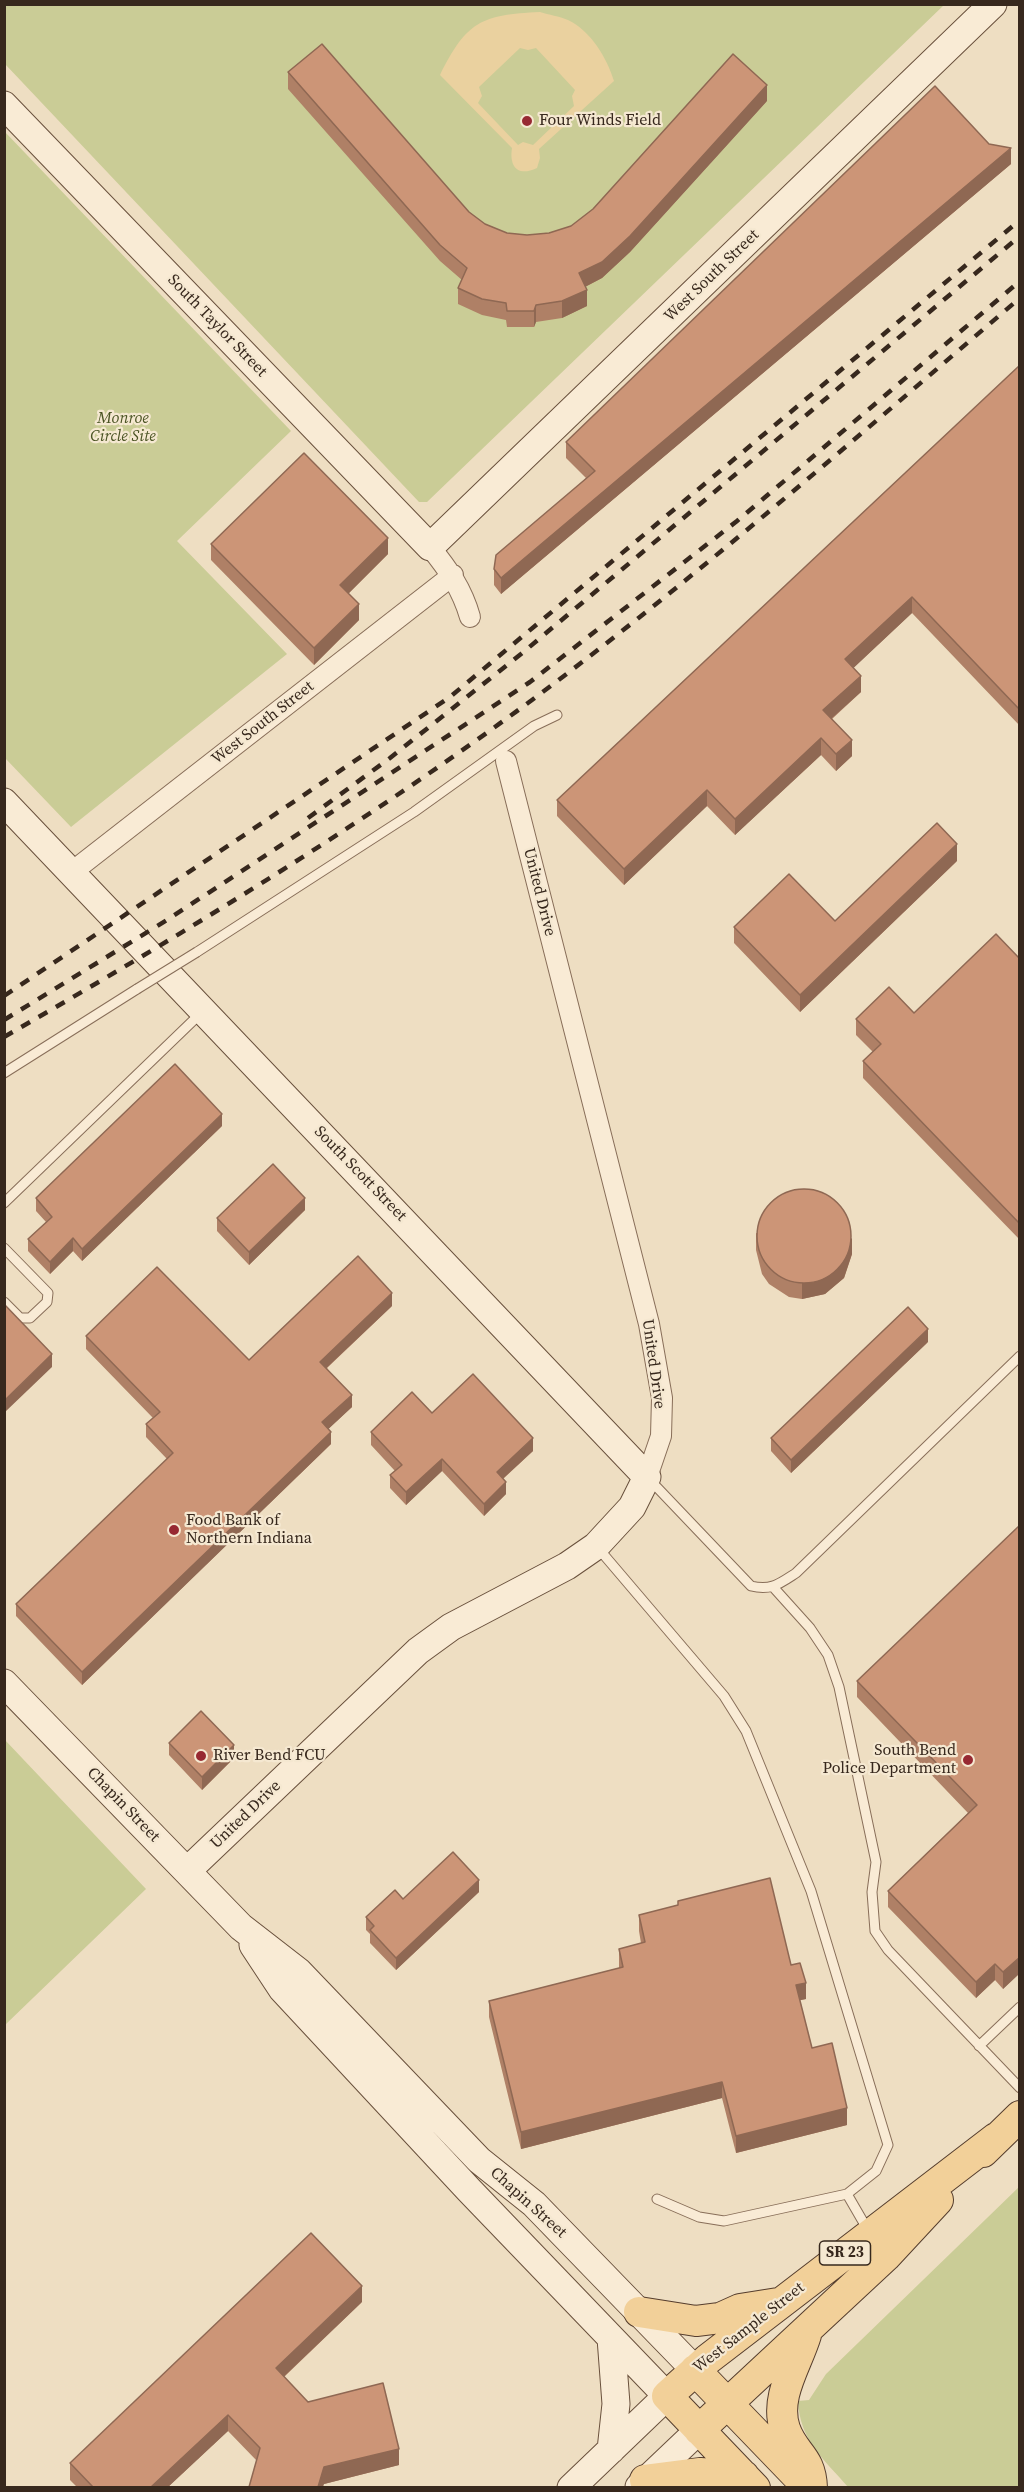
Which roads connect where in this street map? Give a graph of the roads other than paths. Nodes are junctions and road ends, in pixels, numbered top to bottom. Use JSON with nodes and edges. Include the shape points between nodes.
{"nodes":[{"id":1,"x":993,"y":4,"type":"edge"},
{"id":2,"x":4,"y":105,"type":"edge"},
{"id":3,"x":430,"y":547,"type":"junction"},
{"id":4,"x":453,"y":575,"type":"junction"},
{"id":5,"x":470,"y":617,"type":"dead end"},
{"id":6,"x":557,"y":715,"type":"dead end"},
{"id":7,"x":506,"y":761,"type":"dead end"},
{"id":8,"x":4,"y":802,"type":"edge"},
{"id":9,"x":72,"y":872,"type":"junction"},
{"id":10,"x":204,"y":1010,"type":"junction"},
{"id":11,"x":4,"y":1072,"type":"edge"},
{"id":12,"x":4,"y":1203,"type":"edge"},
{"id":13,"x":4,"y":1248,"type":"edge"},
{"id":14,"x":4,"y":1302,"type":"edge"},
{"id":15,"x":1020,"y":1356,"type":"edge"},
{"id":16,"x":647,"y":1477,"type":"junction"},
{"id":17,"x":596,"y":1546,"type":"junction"},
{"id":18,"x":774,"y":1588,"type":"junction"},
{"id":19,"x":4,"y":1683,"type":"edge"},
{"id":20,"x":187,"y":1871,"type":"junction"},
{"id":21,"x":291,"y":1980,"type":"junction"},
{"id":22,"x":1020,"y":2007,"type":"edge"},
{"id":23,"x":979,"y":2046,"type":"junction"},
{"id":24,"x":1020,"y":2088,"type":"edge"},
{"id":25,"x":1020,"y":2116,"type":"edge"},
{"id":26,"x":996,"y":2138,"type":"junction"},
{"id":27,"x":847,"y":2194,"type":"junction"},
{"id":28,"x":657,"y":2199,"type":"dead end"},
{"id":29,"x":870,"y":2234,"type":"junction"},
{"id":30,"x":781,"y":2303,"type":"junction"},
{"id":31,"x":639,"y":2312,"type":"junction"},
{"id":32,"x":808,"y":2329,"type":"junction"},
{"id":33,"x":611,"y":2338,"type":"junction"},
{"id":34,"x":695,"y":2370,"type":"junction"},
{"id":35,"x":667,"y":2396,"type":"junction"},
{"id":36,"x":728,"y":2404,"type":"junction"},
{"id":37,"x":699,"y":2430,"type":"junction"},
{"id":38,"x":611,"y":2450,"type":"junction"},
{"id":39,"x":750,"y":2482,"type":"edge"},
{"id":40,"x":642,"y":2484,"type":"edge"},
{"id":41,"x":571,"y":2487,"type":"edge"},
{"id":42,"x":810,"y":2487,"type":"edge"}],
"edges":[{"from":1,"to":3,"type":"street","name":"West South Street"},
{"from":2,"to":3,"type":"street","name":"South Taylor Street"},
{"from":3,"to":4,"type":"street"},
{"from":4,"to":5,"type":"street"},
{"from":4,"to":9,"type":"street","name":"West South Street"},
{"from":6,"to":11,"type":"lane","bridge":true,"via":[[534,726],[414,812]]},
{"from":7,"to":16,"type":"street","name":"United Drive","via":[[649,1324],[662,1398],[661,1436]]},
{"from":8,"to":9,"type":"street","name":"South Scott Street"},
{"from":9,"to":10,"type":"street","name":"South Scott Street"},
{"from":10,"to":12,"type":"lane"},
{"from":10,"to":16,"type":"street","name":"South Scott Street"},
{"from":13,"to":14,"type":"lane","via":[[48,1293],[47,1302],[30,1318],[20,1318]]},
{"from":15,"to":18,"type":"lane","via":[[796,1573]]},
{"from":16,"to":17,"type":"street","name":"United Drive","via":[[632,1507]]},
{"from":16,"to":18,"type":"lane","via":[[738,1575],[751,1586]]},
{"from":17,"to":20,"type":"street","name":"United Drive","via":[[567,1566],[451,1627],[418,1651]]},
{"from":17,"to":27,"type":"lane","via":[[724,1696],[746,1731],[811,1891],[888,2145],[876,2171]]},
{"from":18,"to":23,"type":"lane","via":[[828,1655],[839,1687],[876,1862],[872,1892],[875,1931],[888,1950]]},
{"from":19,"to":20,"type":"street","name":"Chapin Street"},
{"from":20,"to":21,"type":"street","name":"Chapin Street"},
{"from":21,"to":31,"type":"street","name":"Chapin Street","via":[[479,2160],[534,2204]]},
{"from":21,"to":33,"type":"street","name":"Chapin Street","via":[[469,2190]]},
{"from":22,"to":23,"type":"lane"},
{"from":23,"to":24,"type":"lane"},
{"from":25,"to":26,"type":"main road","name":"West Sample Street","number":"SR 23"},
{"from":26,"to":29,"type":"main road","name":"West Sample Street","number":"SR 23"},
{"from":26,"to":32,"type":"main road","name":"West Sample Street","number":"SR 23","via":[[886,2256]]},
{"from":27,"to":28,"type":"lane","via":[[724,2221],[699,2217]]},
{"from":27,"to":29,"type":"lane"},
{"from":29,"to":30,"type":"main road","name":"West Sample Street","number":"SR 23"},
{"from":30,"to":31,"type":"main road","via":[[696,2321]]},
{"from":30,"to":34,"type":"main road","name":"West Sample Street","number":"SR 23"},
{"from":31,"to":34,"type":"street","name":"Chapin Street"},
{"from":32,"to":36,"type":"main road","name":"West Sample Street"},
{"from":32,"to":42,"type":"main road","number":"SR 23","via":[[781,2411],[785,2430],[812,2470]]},
{"from":33,"to":35,"type":"street","name":"Chapin Street"},
{"from":33,"to":38,"type":"street","via":[[616,2404]]},
{"from":34,"to":35,"type":"main road","name":"West Sample Street","number":"SR 23"},
{"from":34,"to":36,"type":"main road","name":"Chapin Street"},
{"from":35,"to":37,"type":"main road","name":"Chapin Street"},
{"from":35,"to":38,"type":"street","name":"West Sample Street"},
{"from":36,"to":37,"type":"main road","name":"West Sample Street"},
{"from":36,"to":42,"type":"main road","name":"Chapin Street"},
{"from":37,"to":39,"type":"main road","name":"Chapin Street"},
{"from":37,"to":40,"type":"street","name":"West Sample Street"},
{"from":38,"to":41,"type":"street","name":"West Sample Street"},
{"from":39,"to":40,"type":"main road","via":[[700,2473]]}]}
